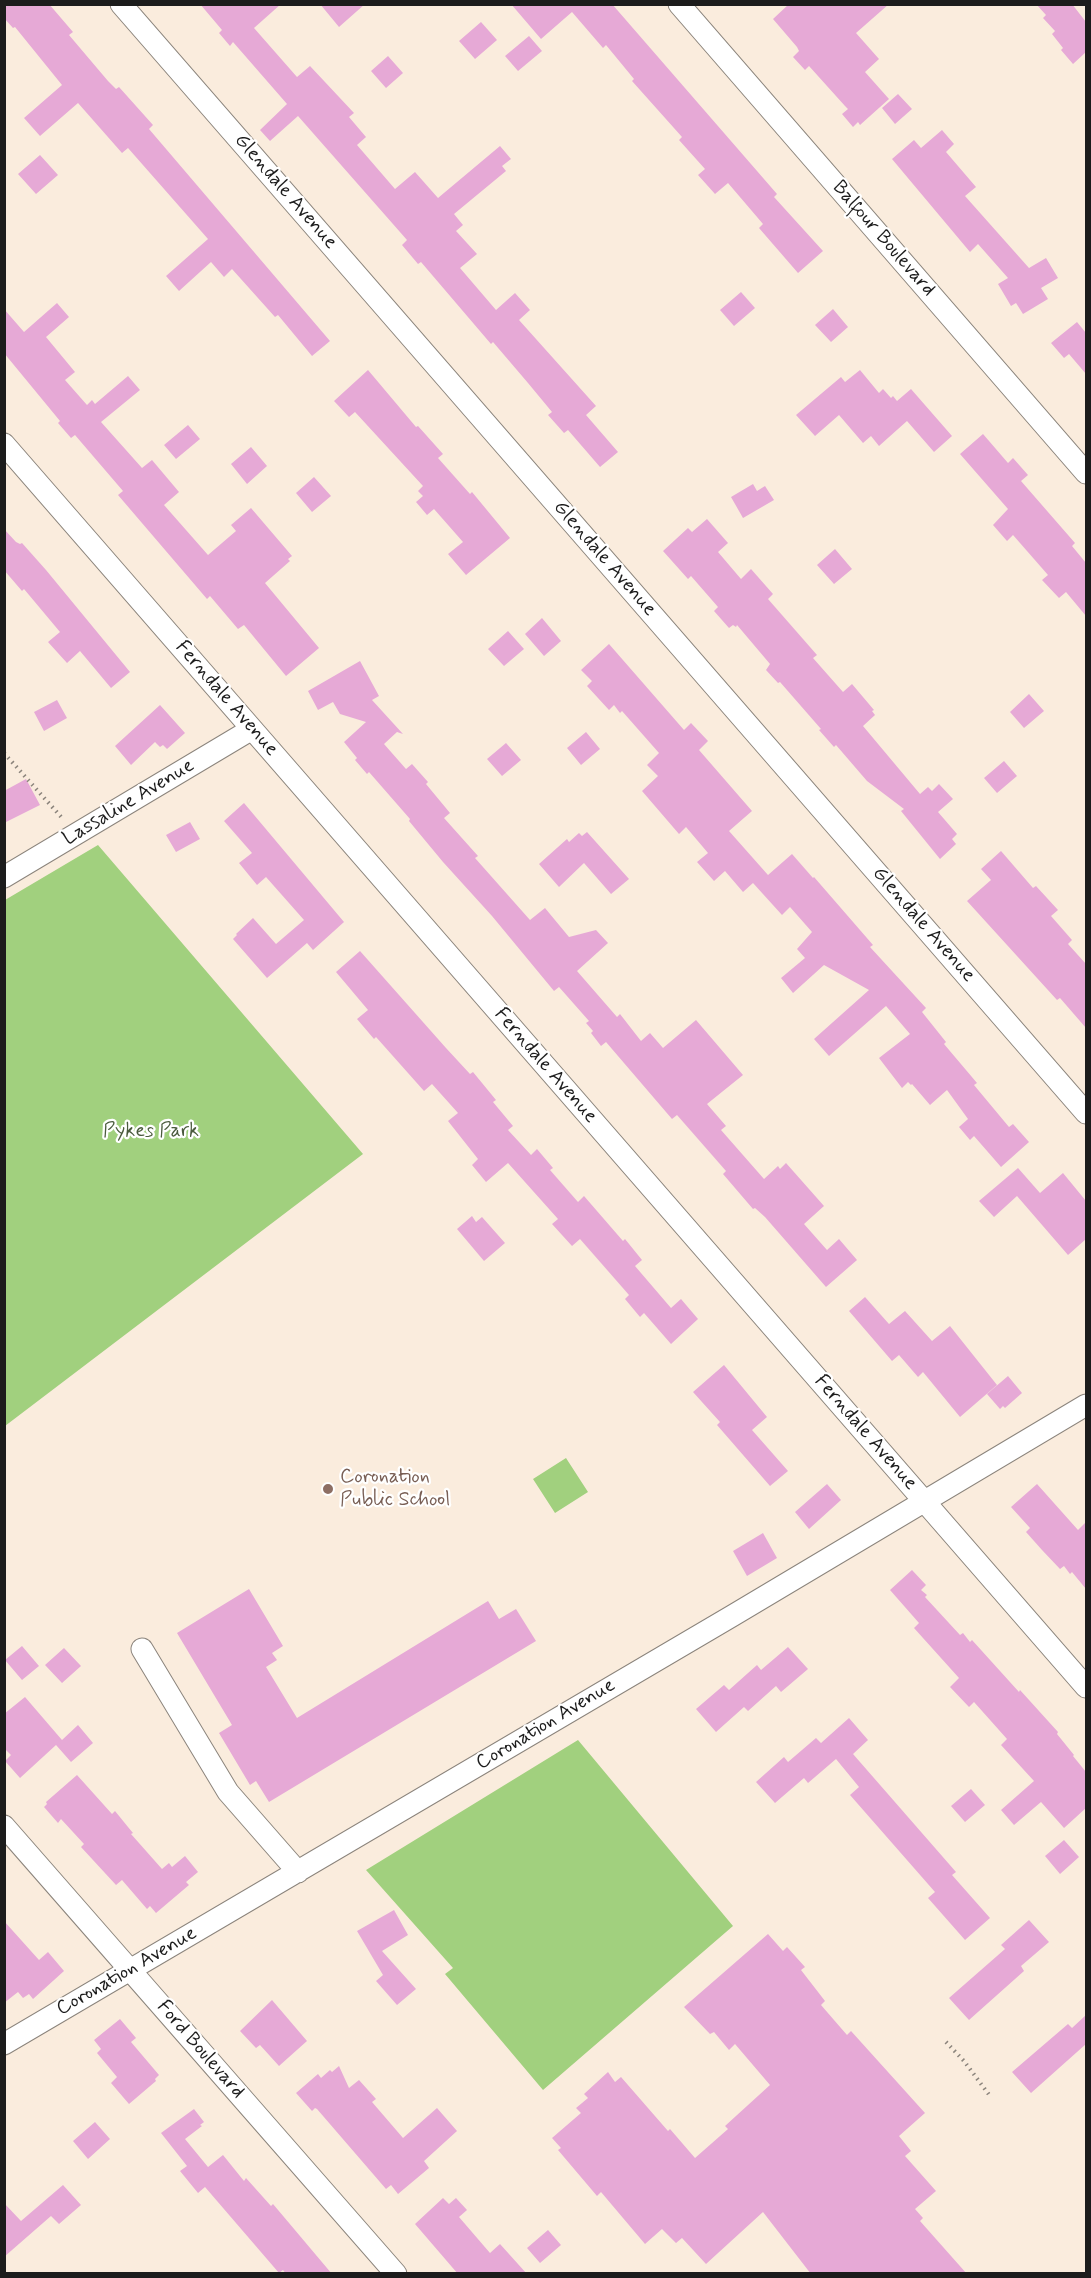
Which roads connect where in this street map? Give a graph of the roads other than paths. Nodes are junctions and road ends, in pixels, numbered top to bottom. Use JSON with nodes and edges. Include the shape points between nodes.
{"nodes":[{"id":1,"x":121,"y":4,"type":"edge"},
{"id":2,"x":679,"y":4,"type":"edge"},
{"id":3,"x":4,"y":444,"type":"edge"},
{"id":4,"x":1086,"y":473,"type":"edge"},
{"id":5,"x":252,"y":729,"type":"junction"},
{"id":6,"x":4,"y":877,"type":"edge"},
{"id":7,"x":1086,"y":1113,"type":"edge"},
{"id":8,"x":1086,"y":1405,"type":"edge"},
{"id":9,"x":924,"y":1501,"type":"junction"},
{"id":10,"x":142,"y":1649,"type":"dead end"},
{"id":11,"x":1086,"y":1688,"type":"edge"},
{"id":12,"x":4,"y":1826,"type":"edge"},
{"id":13,"x":298,"y":1872,"type":"junction"},
{"id":14,"x":131,"y":1970,"type":"junction"},
{"id":15,"x":4,"y":2044,"type":"edge"},
{"id":16,"x":396,"y":2274,"type":"edge"}],
"edges":[{"from":1,"to":7,"type":"street","name":"Glendale Avenue"},
{"from":2,"to":4,"type":"street","name":"Balfour Boulevard"},
{"from":3,"to":5,"type":"street","name":"Ferndale Avenue"},
{"from":5,"to":6,"type":"street","name":"Lassaline Avenue"},
{"from":5,"to":9,"type":"street","name":"Ferndale Avenue"},
{"from":8,"to":9,"type":"street","name":"Coronation Avenue"},
{"from":9,"to":11,"type":"street","name":"Ferndale Avenue"},
{"from":9,"to":13,"type":"street","name":"Coronation Avenue"},
{"from":10,"to":13,"type":"street","via":[[228,1792]]},
{"from":12,"to":14,"type":"street","name":"Ford Boulevard"},
{"from":13,"to":14,"type":"street","name":"Coronation Avenue"},
{"from":14,"to":15,"type":"street","name":"Coronation Avenue"},
{"from":14,"to":16,"type":"street","name":"Ford Boulevard"}]}
